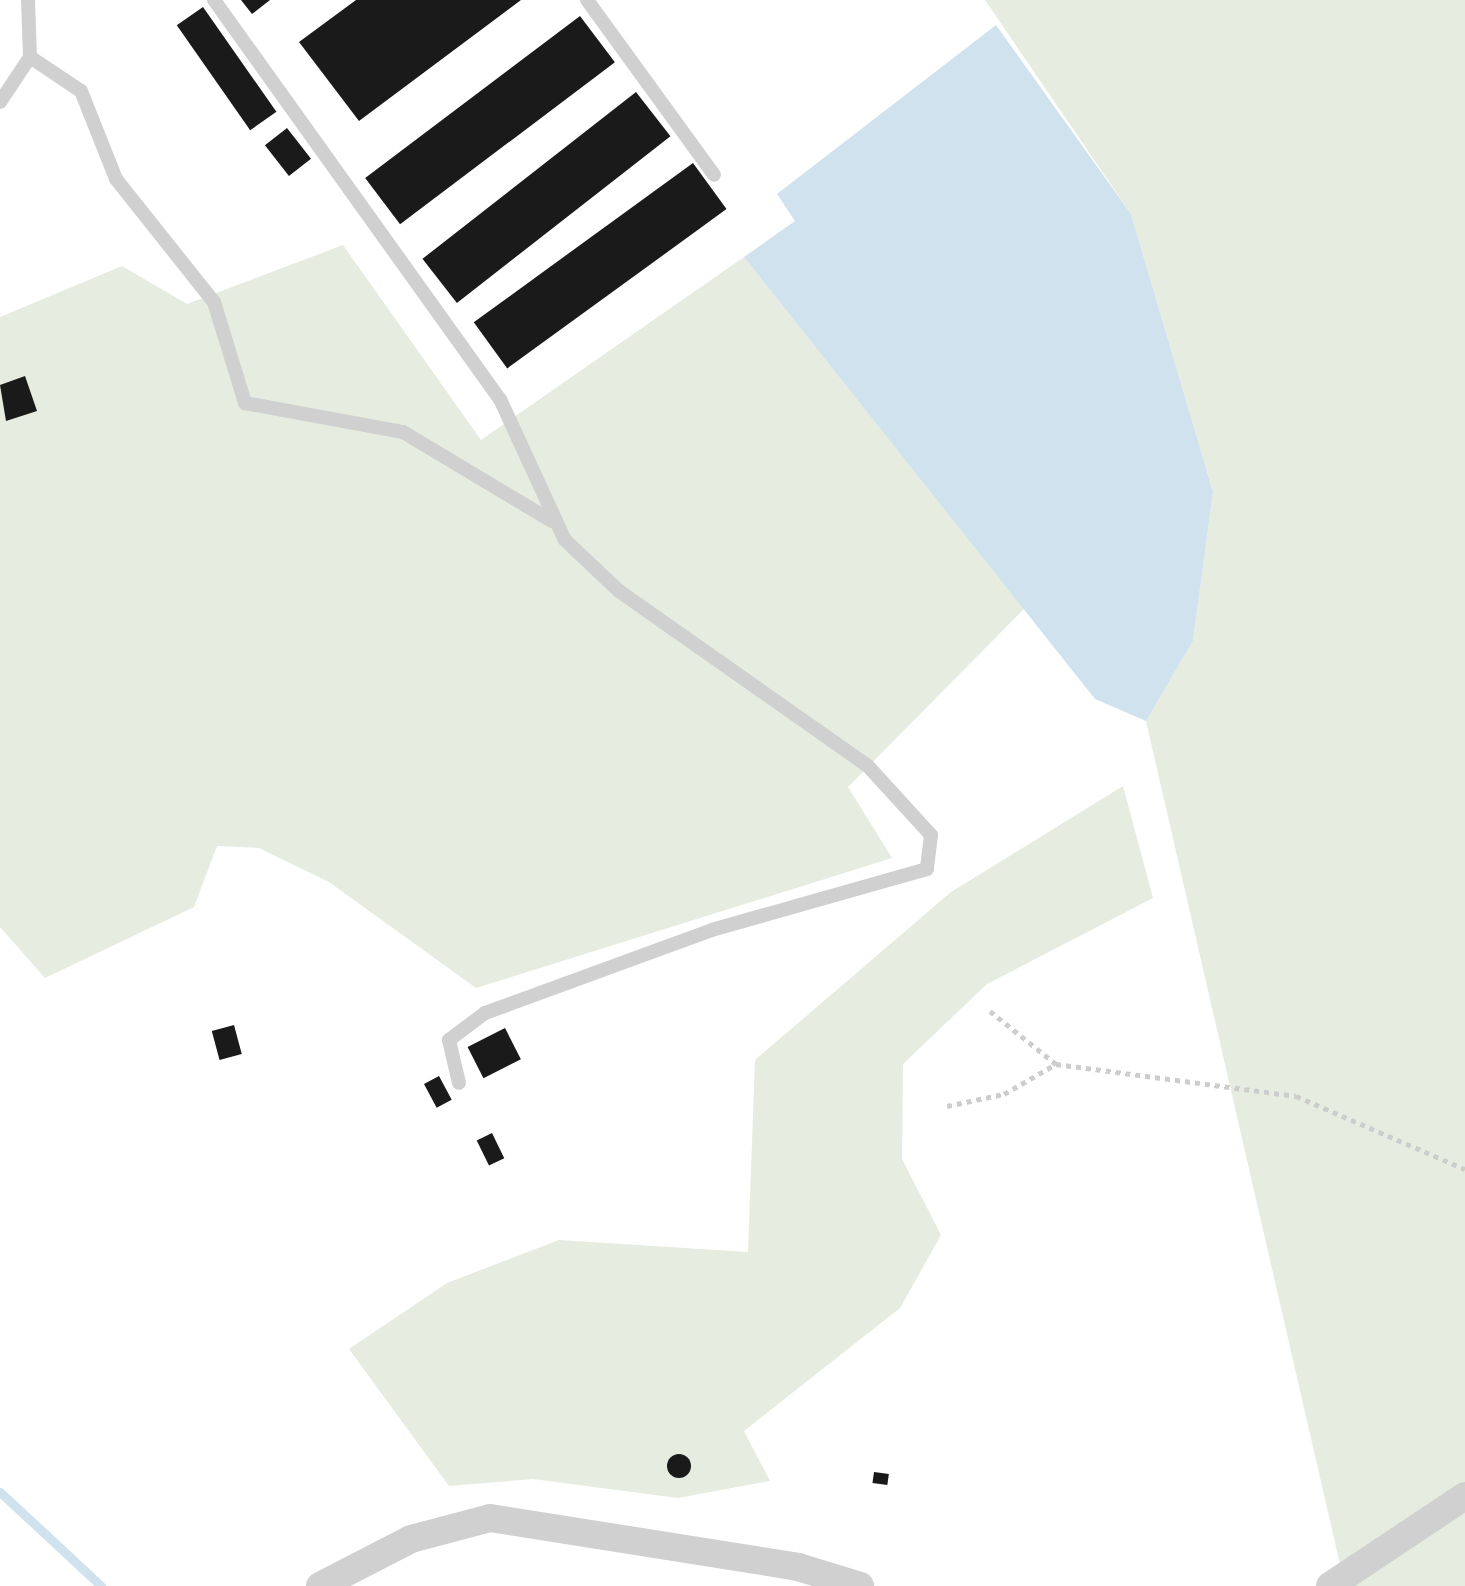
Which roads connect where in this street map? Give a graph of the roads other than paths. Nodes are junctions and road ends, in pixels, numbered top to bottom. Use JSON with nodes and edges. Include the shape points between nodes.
{"nodes":[{"id":1,"x":28,"y":0,"type":"edge"},
{"id":2,"x":214,"y":0,"type":"edge"},
{"id":3,"x":587,"y":0,"type":"edge"},
{"id":4,"x":30,"y":56,"type":"junction"},
{"id":5,"x":0,"y":102,"type":"edge"},
{"id":6,"x":714,"y":175,"type":"dead end"},
{"id":7,"x":552,"y":520,"type":"junction"},
{"id":8,"x":460,"y":1083,"type":"dead end"},
{"id":9,"x":1465,"y":1496,"type":"edge"},
{"id":10,"x":320,"y":1586,"type":"edge"},
{"id":11,"x":860,"y":1586,"type":"edge"},
{"id":12,"x":1330,"y":1586,"type":"edge"}],
"edges":[{"from":1,"to":4,"type":"lane"},
{"from":2,"to":7,"type":"lane","via":[[500,398]]},
{"from":3,"to":6,"type":"lane"},
{"from":4,"to":5,"type":"lane"},
{"from":4,"to":7,"type":"lane","via":[[80,91],[116,179],[214,302],[244,404],[367,418],[436,446]]},
{"from":7,"to":8,"type":"lane","via":[[619,591],[877,774],[922,818],[933,856],[911,876],[712,930],[485,1012],[449,1040]]},
{"from":9,"to":12,"type":"street"},
{"from":10,"to":11,"type":"street","via":[[411,1539],[490,1518],[722,1553]]}]}
